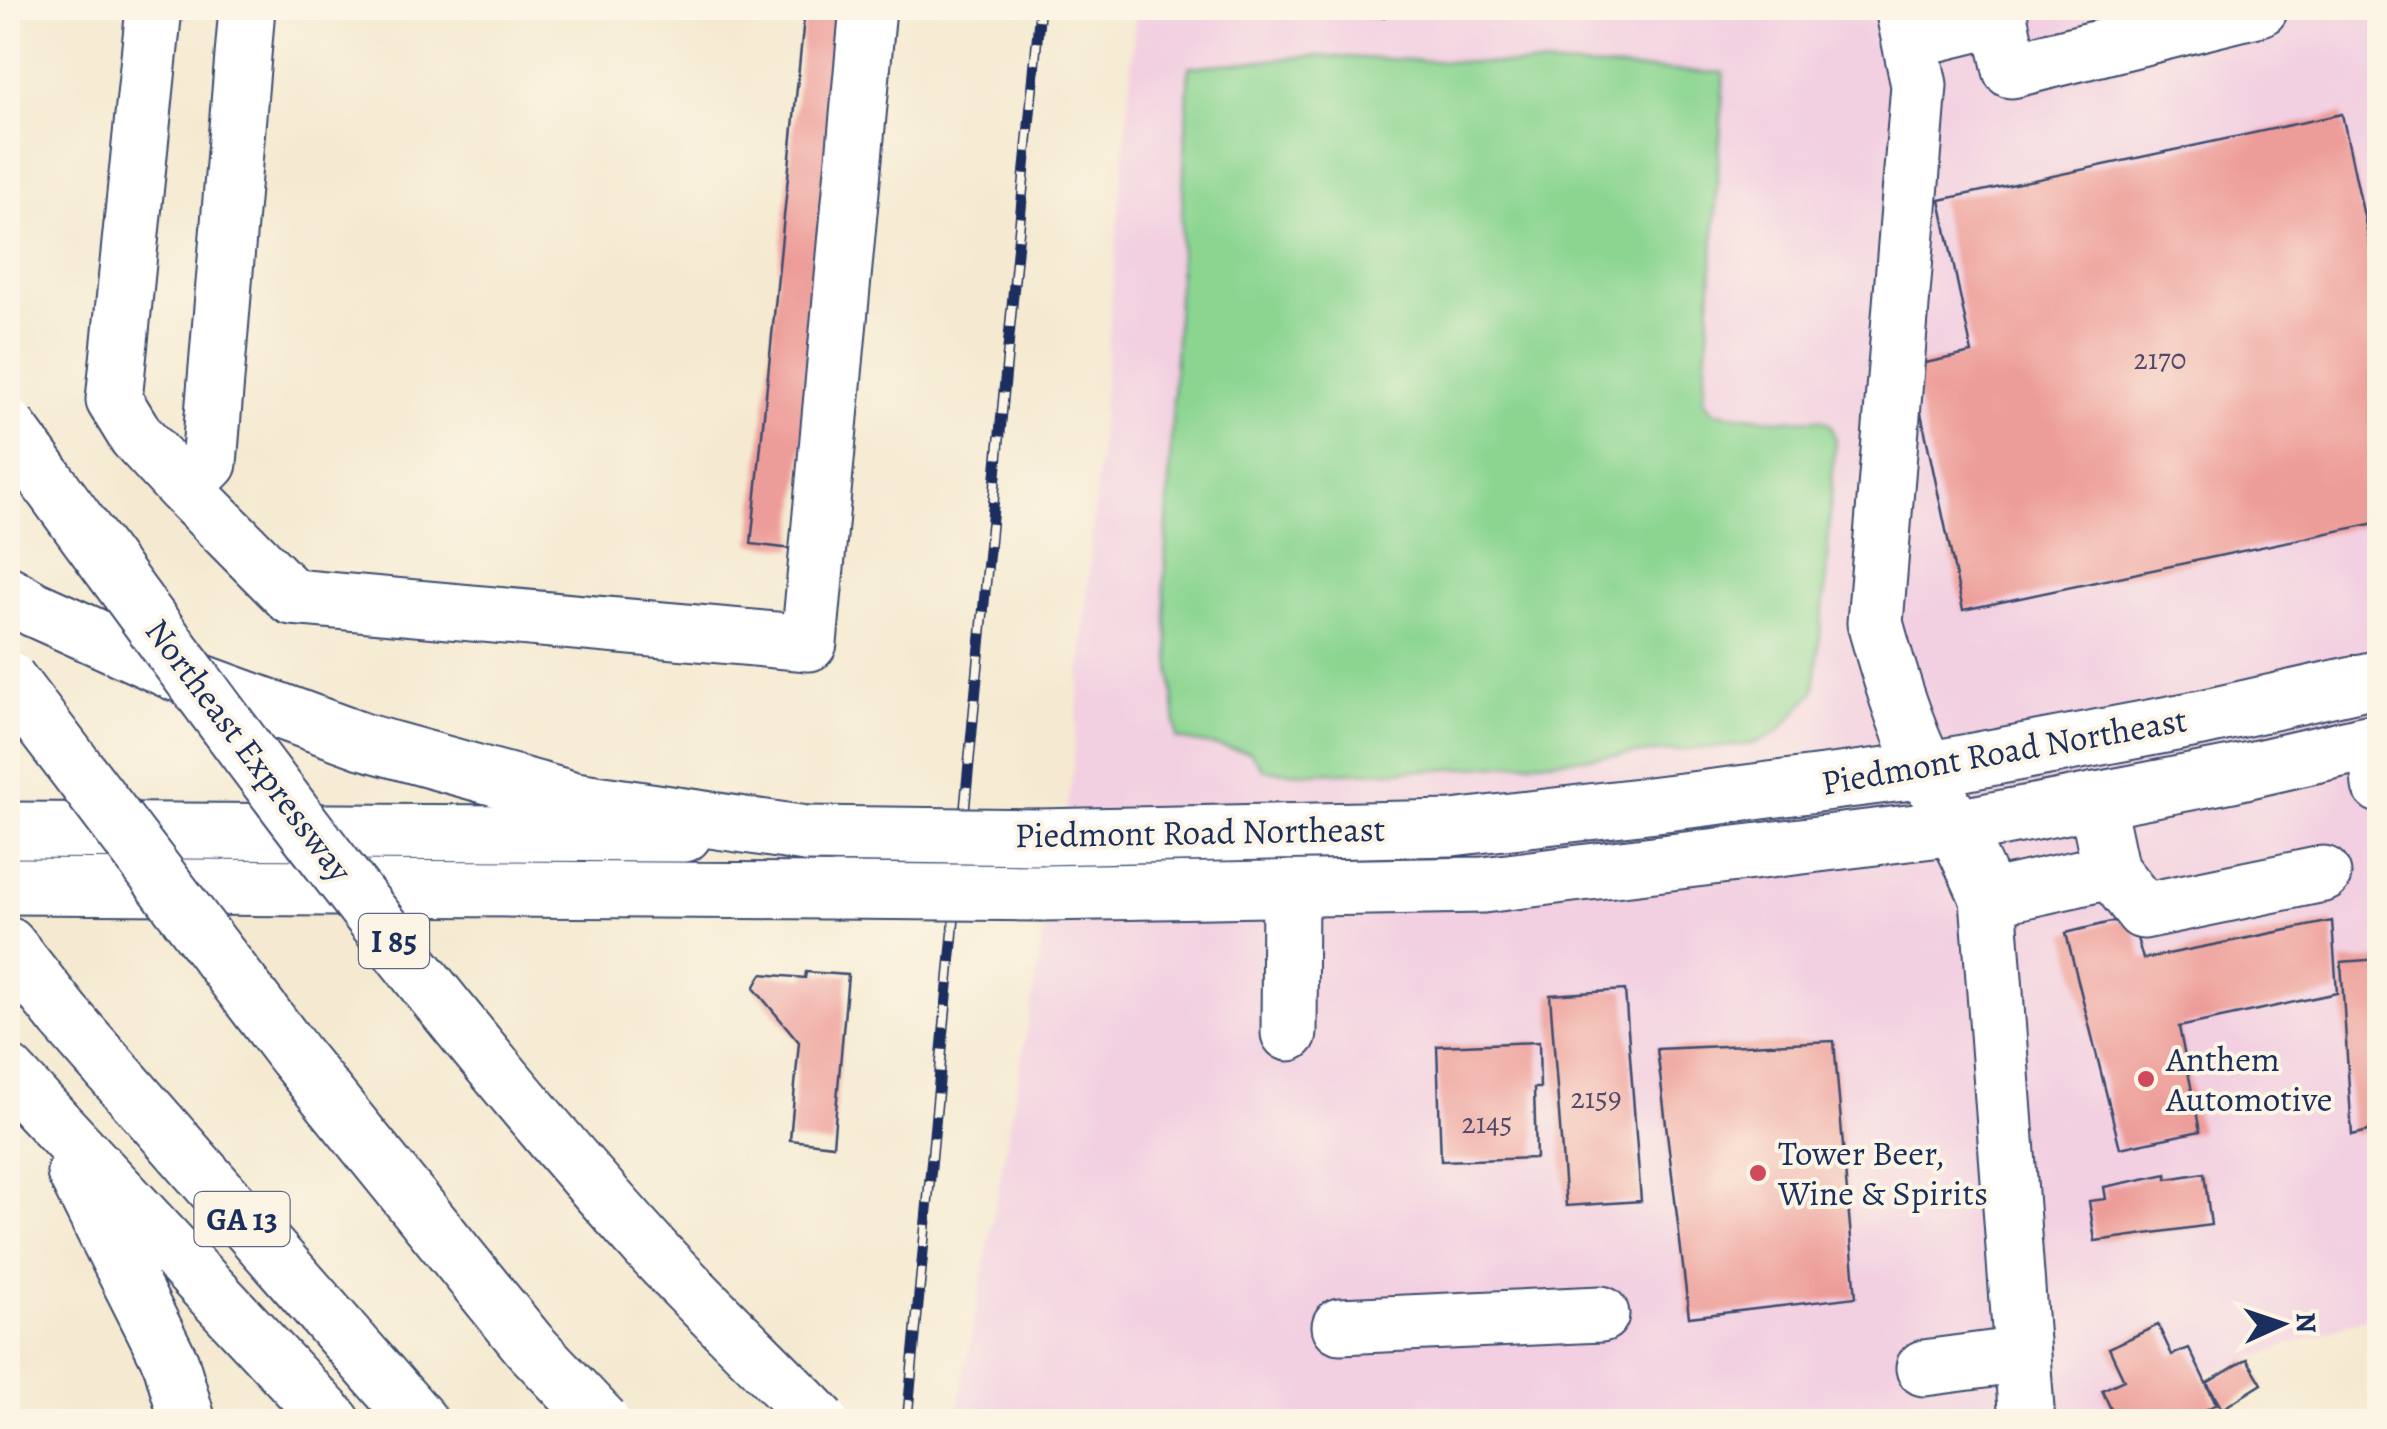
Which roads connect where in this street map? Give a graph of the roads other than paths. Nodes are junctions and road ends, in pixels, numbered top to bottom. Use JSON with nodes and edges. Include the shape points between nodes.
{"nodes":[{"id":1,"x":154,"y":8,"type":"edge"},
{"id":2,"x":248,"y":8,"type":"edge"},
{"id":3,"x":868,"y":8,"type":"edge"},
{"id":4,"x":2260,"y":8,"type":"edge"},
{"id":5,"x":1998,"y":12,"type":"edge"},
{"id":6,"x":1907,"y":24,"type":"edge"},
{"id":7,"x":8,"y":427,"type":"edge"},
{"id":8,"x":184,"y":488,"type":"junction"},
{"id":9,"x":8,"y":594,"type":"edge"},
{"id":10,"x":8,"y":678,"type":"edge"},
{"id":11,"x":2380,"y":678,"type":"edge"},
{"id":12,"x":2378,"y":755,"type":"edge"},
{"id":13,"x":1926,"y":770,"type":"junction"},
{"id":14,"x":2096,"y":800,"type":"junction"},
{"id":15,"x":1957,"y":826,"type":"junction"},
{"id":16,"x":8,"y":830,"type":"edge"},
{"id":17,"x":806,"y":834,"type":"junction"},
{"id":18,"x":2111,"y":871,"type":"junction"},
{"id":19,"x":2323,"y":874,"type":"dead end"},
{"id":20,"x":8,"y":886,"type":"edge"},
{"id":21,"x":1290,"y":888,"type":"junction"},
{"id":22,"x":1988,"y":898,"type":"junction"},
{"id":23,"x":8,"y":946,"type":"edge"},
{"id":24,"x":1289,"y":1033,"type":"dead end"},
{"id":25,"x":8,"y":1074,"type":"edge"},
{"id":26,"x":47,"y":1115,"type":"junction"},
{"id":27,"x":1601,"y":1314,"type":"dead end"},
{"id":28,"x":1340,"y":1326,"type":"dead end"},
{"id":29,"x":2022,"y":1355,"type":"junction"},
{"id":30,"x":1924,"y":1368,"type":"dead end"},
{"id":31,"x":188,"y":1422,"type":"edge"},
{"id":32,"x":333,"y":1422,"type":"edge"},
{"id":33,"x":420,"y":1422,"type":"edge"},
{"id":34,"x":602,"y":1422,"type":"edge"},
{"id":35,"x":821,"y":1422,"type":"edge"},
{"id":36,"x":2027,"y":1422,"type":"edge"}],
"edges":[{"from":1,"to":8,"type":"main road","via":[[114,400],[136,436]]},
{"from":2,"to":8,"type":"main road","via":[[209,463]]},
{"from":3,"to":8,"type":"main road","via":[[809,643],[292,597]]},
{"from":4,"to":5,"type":"main road","via":[[2011,70]]},
{"from":5,"to":6,"type":"main road"},
{"from":6,"to":13,"type":"main road","via":[[1919,85],[1876,623]]},
{"from":7,"to":35,"type":"main road","name":"Northeast Expressway","number":"I 85","bridge":true,"via":[[452,1016],[652,1249]]},
{"from":9,"to":17,"type":"main road","via":[[176,672],[362,741],[575,800]]},
{"from":10,"to":34,"type":"main road","bridge":true,"via":[[308,1071],[529,1345]]},
{"from":11,"to":13,"type":"main road","name":"Piedmont Road Northeast"},
{"from":12,"to":14,"type":"main road","name":"Piedmont Road Northeast"},
{"from":13,"to":15,"type":"main road"},
{"from":13,"to":17,"type":"main road","name":"Piedmont Road Northeast","bridge":true,"via":[[1452,828]]},
{"from":14,"to":15,"type":"main road","name":"Piedmont Road Northeast"},
{"from":14,"to":18,"type":"main road"},
{"from":15,"to":21,"type":"main road","name":"Piedmont Road Northeast","via":[[1484,884]]},
{"from":15,"to":22,"type":"main road"},
{"from":16,"to":17,"type":"main road","name":"Piedmont Road Northeast"},
{"from":18,"to":19,"type":"main road","via":[[2144,910]]},
{"from":18,"to":22,"type":"main road"},
{"from":20,"to":21,"type":"main road","name":"Piedmont Road Northeast","bridge":true},
{"from":21,"to":24,"type":"main road"},
{"from":22,"to":29,"type":"main road"},
{"from":23,"to":33,"type":"main road","number":"GA 13"},
{"from":25,"to":26,"type":"main road","number":"GA 13"},
{"from":26,"to":31,"type":"main road","via":[[171,1363]]},
{"from":26,"to":32,"type":"main road","number":"GA 13"},
{"from":27,"to":28,"type":"main road"},
{"from":29,"to":30,"type":"main road"},
{"from":29,"to":36,"type":"main road"}]}
